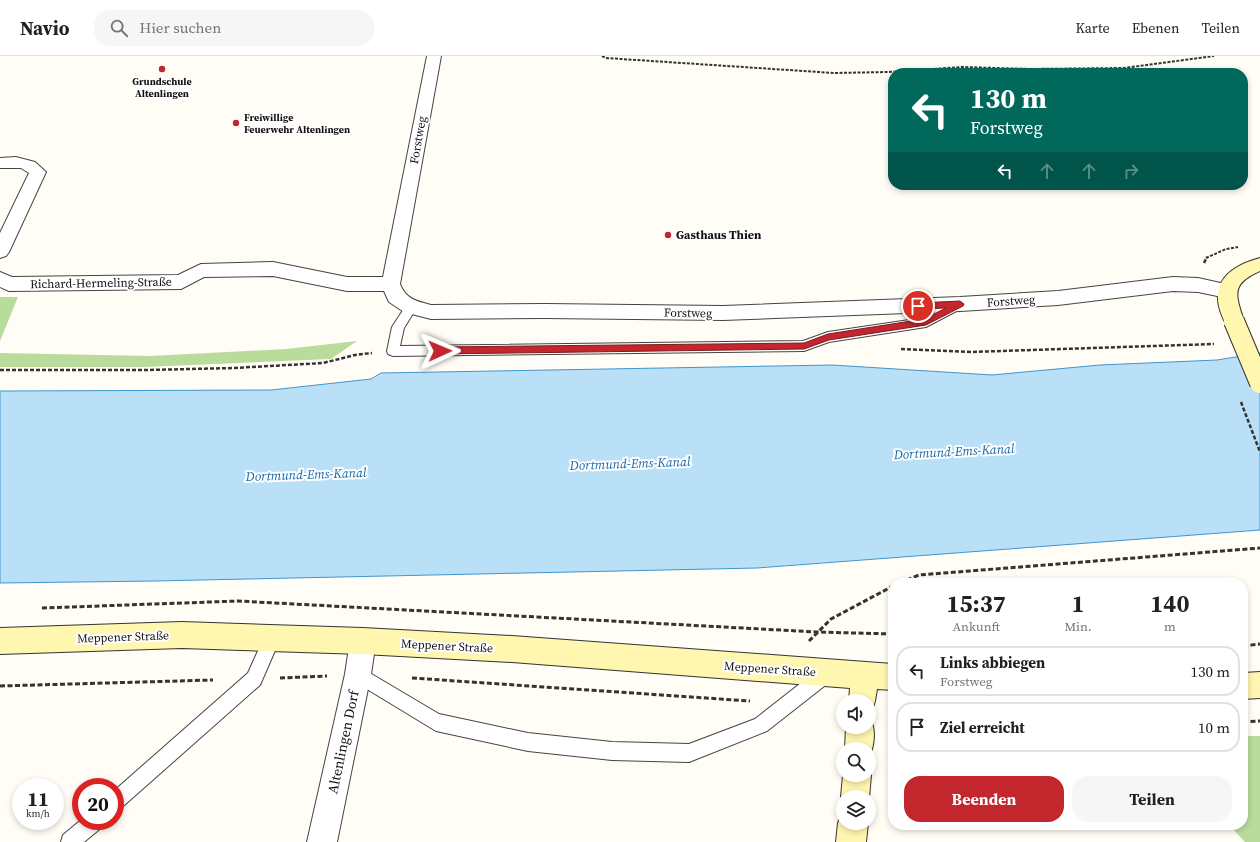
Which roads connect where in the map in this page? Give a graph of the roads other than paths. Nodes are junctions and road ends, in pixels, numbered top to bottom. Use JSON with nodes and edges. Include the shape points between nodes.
{"nodes":[{"id":1,"x":434,"y":56,"type":"edge"},
{"id":2,"x":0,"y":163,"type":"edge"},
{"id":3,"x":0,"y":252,"type":"edge"},
{"id":4,"x":1260,"y":264,"type":"edge"},
{"id":5,"x":0,"y":279,"type":"edge"},
{"id":6,"x":391,"y":284,"type":"junction"},
{"id":7,"x":1227,"y":291,"type":"junction"},
{"id":8,"x":960,"y":304,"type":"junction"},
{"id":9,"x":411,"y":307,"type":"junction"},
{"id":10,"x":1260,"y":383,"type":"edge"},
{"id":11,"x":272,"y":639,"type":"junction"},
{"id":12,"x":0,"y":641,"type":"edge"},
{"id":13,"x":363,"y":641,"type":"junction"},
{"id":14,"x":828,"y":673,"type":"junction"},
{"id":15,"x":358,"y":674,"type":"junction"},
{"id":16,"x":865,"y":675,"type":"junction"},
{"id":17,"x":888,"y":677,"type":"edge"},
{"id":18,"x":1260,"y":685,"type":"edge"},
{"id":19,"x":1248,"y":686,"type":"edge"},
{"id":20,"x":863,"y":694,"type":"edge"},
{"id":21,"x":124,"y":794,"type":"edge"},
{"id":22,"x":84,"y":830,"type":"edge"},
{"id":23,"x":853,"y":830,"type":"edge"},
{"id":24,"x":70,"y":842,"type":"edge"},
{"id":25,"x":322,"y":842,"type":"edge"},
{"id":26,"x":852,"y":842,"type":"edge"}],
"edges":[{"from":1,"to":6,"type":"street","name":"Forstweg"},
{"from":2,"to":3,"type":"street","via":[[17,162],[31,165],[38,172]]},
{"from":4,"to":7,"type":"main road","via":[[1233,278]]},
{"from":5,"to":6,"type":"street","name":"Richard-Hermeling-Straße","via":[[9,284],[182,282],[201,271],[273,269],[346,284]]},
{"from":6,"to":9,"type":"street","name":"Forstweg","via":[[396,297]]},
{"from":7,"to":8,"type":"street","name":"Forstweg","via":[[1198,285],[1173,284],[1058,298]]},
{"from":7,"to":10,"type":"main road","bridge":true,"via":[[1227,303]]},
{"from":8,"to":9,"type":"street","name":"Forstweg","via":[[723,314],[432,312]]},
{"from":8,"to":9,"type":"lane","via":[[926,322],[828,337],[804,346],[393,351],[398,327]]},
{"from":11,"to":12,"type":"main road","name":"Meppener Straße","via":[[182,635]]},
{"from":11,"to":13,"type":"main road","name":"Meppener Straße"},
{"from":11,"to":21,"type":"lane","via":[[254,679]]},
{"from":13,"to":14,"type":"main road","name":"Meppener Straße","via":[[512,649]]},
{"from":13,"to":15,"type":"street","name":"Altenlingen Dorf"},
{"from":14,"to":15,"type":"lane","via":[[761,724],[689,753],[612,751],[528,742],[436,722]]},
{"from":14,"to":16,"type":"main road","name":"Meppener Straße"},
{"from":15,"to":25,"type":"street","name":"Altenlingen Dorf"},
{"from":16,"to":17,"type":"main road","name":"Meppener Straße"},
{"from":16,"to":20,"type":"main road"},
{"from":18,"to":19,"type":"main road"},
{"from":22,"to":24,"type":"lane"},
{"from":23,"to":26,"type":"main road"}]}
